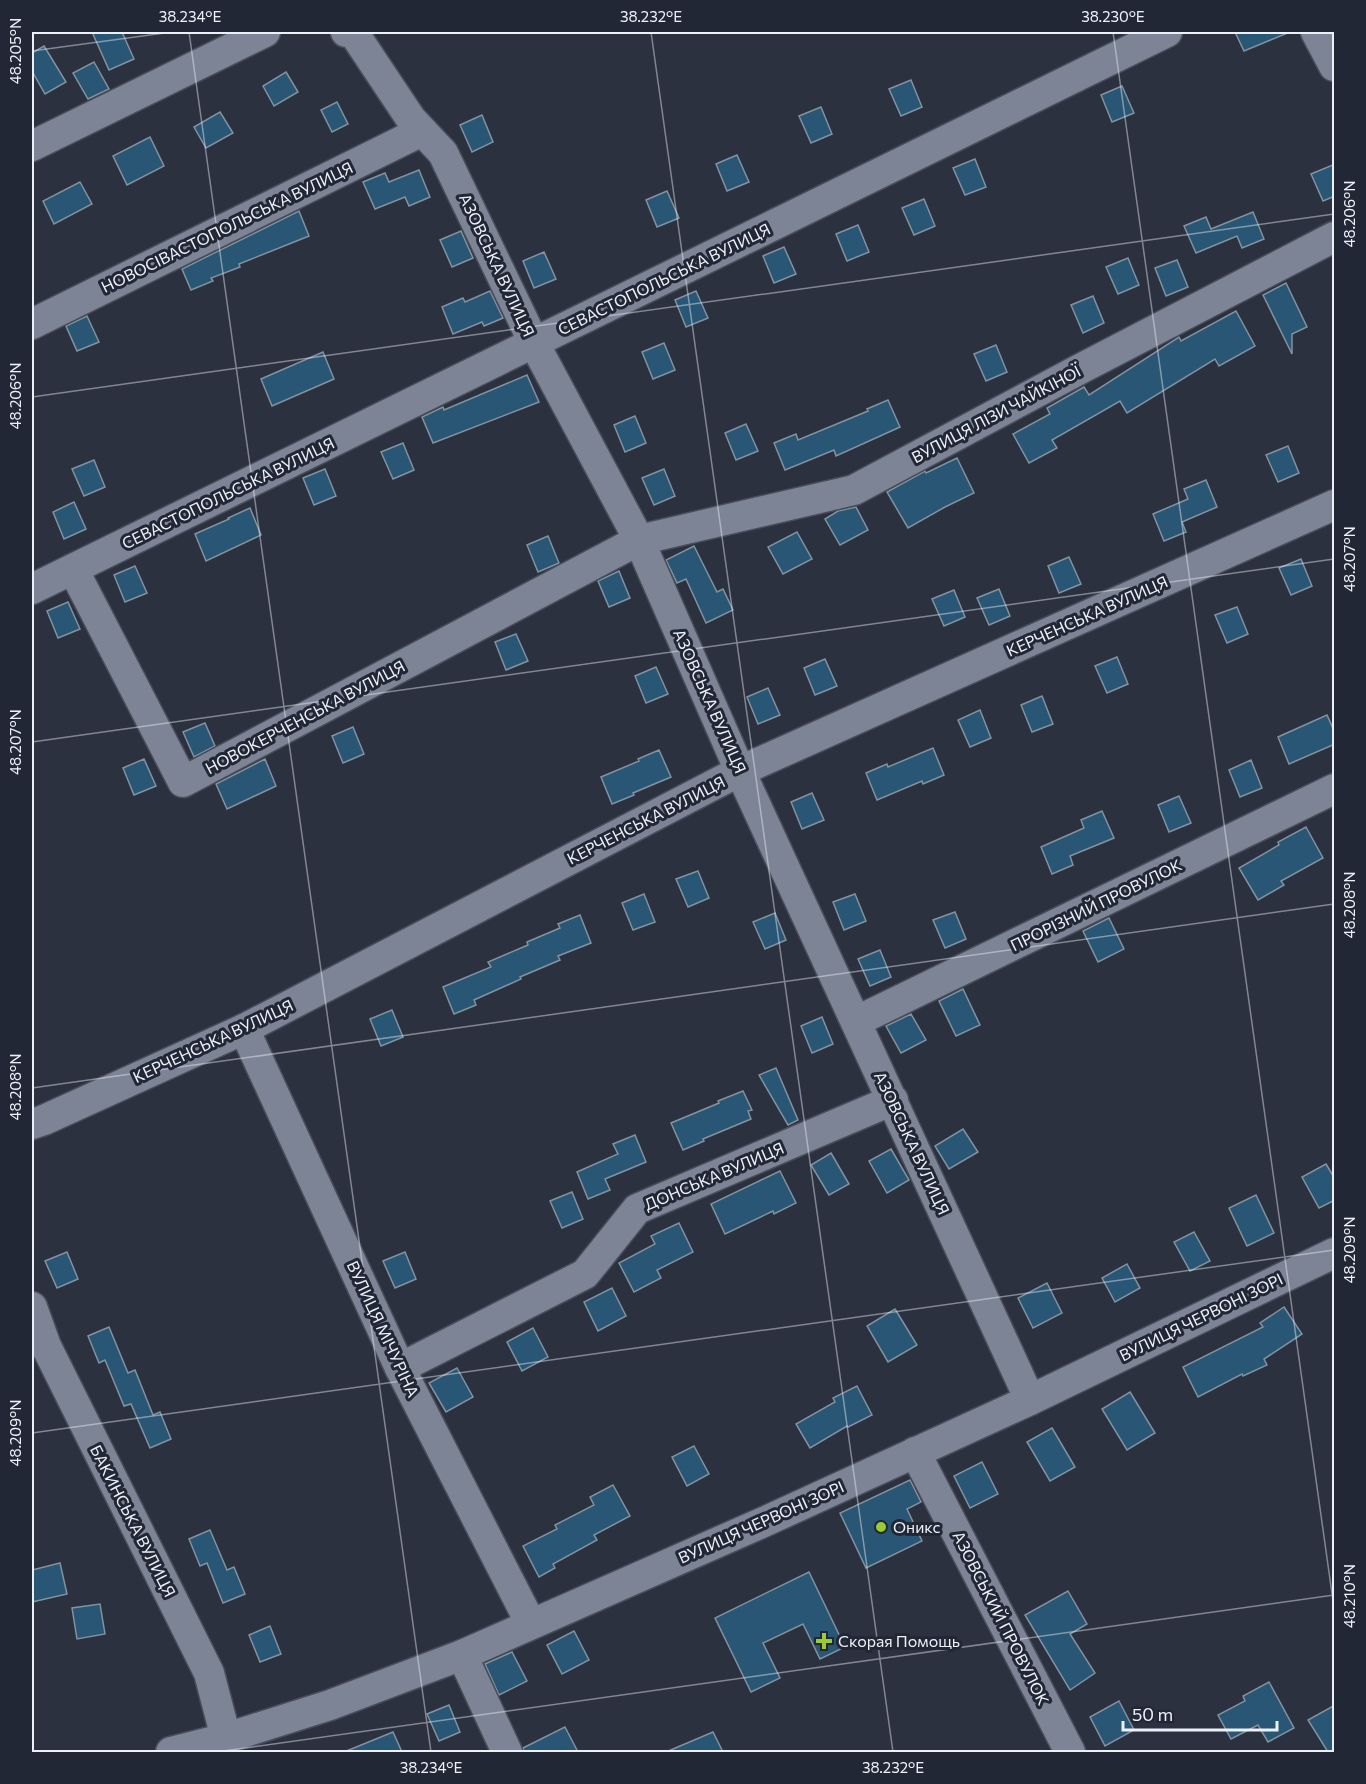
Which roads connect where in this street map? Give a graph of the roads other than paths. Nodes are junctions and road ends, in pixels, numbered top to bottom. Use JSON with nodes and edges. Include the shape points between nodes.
{"nodes":[{"id":1,"x":265,"y":32,"type":"edge"},
{"id":2,"x":346,"y":32,"type":"edge"},
{"id":3,"x":1167,"y":32,"type":"edge"},
{"id":4,"x":1316,"y":32,"type":"edge"},
{"id":5,"x":1335,"y":66,"type":"edge"},
{"id":6,"x":422,"y":131,"type":"junction"},
{"id":7,"x":32,"y":146,"type":"edge"},
{"id":8,"x":1335,"y":237,"type":"edge"},
{"id":9,"x":32,"y":324,"type":"edge"},
{"id":10,"x":534,"y":343,"type":"junction"},
{"id":11,"x":1335,"y":505,"type":"edge"},
{"id":12,"x":639,"y":540,"type":"junction"},
{"id":13,"x":73,"y":569,"type":"junction"},
{"id":14,"x":32,"y":589,"type":"edge"},
{"id":15,"x":740,"y":771,"type":"junction"},
{"id":16,"x":1335,"y":789,"type":"edge"},
{"id":17,"x":856,"y":1021,"type":"junction"},
{"id":18,"x":244,"y":1029,"type":"junction"},
{"id":19,"x":893,"y":1100,"type":"junction"},
{"id":20,"x":32,"y":1124,"type":"edge"},
{"id":21,"x":1335,"y":1253,"type":"edge"},
{"id":22,"x":32,"y":1307,"type":"edge"},
{"id":23,"x":39,"y":1347,"type":"edge"},
{"id":24,"x":400,"y":1368,"type":"junction"},
{"id":25,"x":1030,"y":1400,"type":"junction"},
{"id":26,"x":915,"y":1452,"type":"junction"},
{"id":27,"x":531,"y":1624,"type":"junction"},
{"id":28,"x":462,"y":1655,"type":"junction"},
{"id":29,"x":226,"y":1738,"type":"junction"},
{"id":30,"x":171,"y":1752,"type":"edge"},
{"id":31,"x":507,"y":1752,"type":"edge"},
{"id":32,"x":1070,"y":1752,"type":"edge"}],
"edges":[{"from":1,"to":7,"type":"street"},
{"from":2,"to":6,"type":"street","name":"АЗОВСЬКА ВУЛИЦЯ","via":[[353,32]]},
{"from":3,"to":10,"type":"street","name":"СЕВАСТОПОЛЬСЬКА ВУЛИЦЯ"},
{"from":4,"to":5,"type":"street"},
{"from":6,"to":9,"type":"street","name":"НОВОСІВАСТОПОЛЬСЬКА ВУЛИЦЯ"},
{"from":6,"to":10,"type":"street","name":"АЗОВСЬКА ВУЛИЦЯ","via":[[443,153]]},
{"from":8,"to":12,"type":"street","name":"ВУЛИЦЯ ЛІЗИ ЧАЙКІНОЇ","via":[[854,490]]},
{"from":10,"to":12,"type":"street","name":"АЗОВСЬКА ВУЛИЦЯ"},
{"from":10,"to":13,"type":"street","name":"СЕВАСТОПОЛЬСЬКА ВУЛИЦЯ"},
{"from":11,"to":15,"type":"street","name":"КЕРЧЕНСЬКА ВУЛИЦЯ"},
{"from":12,"to":13,"type":"street","name":"НОВОКЕРЧЕНСЬКА ВУЛИЦЯ","via":[[183,782]]},
{"from":12,"to":15,"type":"street","name":"АЗОВСЬКА ВУЛИЦЯ"},
{"from":13,"to":14,"type":"street","name":"СЕВАСТОПОЛЬСЬКА ВУЛИЦЯ"},
{"from":15,"to":17,"type":"street","name":"АЗОВСЬКА ВУЛИЦЯ"},
{"from":15,"to":18,"type":"street","name":"КЕРЧЕНСЬКА ВУЛИЦЯ"},
{"from":16,"to":17,"type":"street","name":"ПРОРІЗНИЙ ПРОВУЛОК"},
{"from":17,"to":19,"type":"street","name":"АЗОВСЬКА ВУЛИЦЯ"},
{"from":18,"to":20,"type":"street","name":"КЕРЧЕНСЬКА ВУЛИЦЯ"},
{"from":18,"to":24,"type":"street","name":"ВУЛИЦЯ МІЧУРІНА"},
{"from":19,"to":24,"type":"street","name":"ДОНСЬКА ВУЛИЦЯ","via":[[638,1209],[585,1274]]},
{"from":19,"to":25,"type":"street","name":"АЗОВСЬКА ВУЛИЦЯ"},
{"from":21,"to":25,"type":"street","name":"ВУЛИЦЯ ЧЕРВОНІ ЗОРІ"},
{"from":22,"to":23,"type":"street","name":"БАКИНСЬКА ВУЛИЦЯ"},
{"from":23,"to":29,"type":"street","name":"БАКИНСЬКА ВУЛИЦЯ","via":[[209,1673]]},
{"from":24,"to":27,"type":"street","name":"ВУЛИЦЯ МІЧУРІНА"},
{"from":25,"to":26,"type":"street","name":"ВУЛИЦЯ ЧЕРВОНІ ЗОРІ"},
{"from":26,"to":27,"type":"street","name":"ВУЛИЦЯ ЧЕРВОНІ ЗОРІ"},
{"from":26,"to":32,"type":"street","name":"АЗОВСЬКИЙ ПРОВУЛОК"},
{"from":27,"to":28,"type":"street","name":"ВУЛИЦЯ ЧЕРВОНІ ЗОРІ"},
{"from":28,"to":29,"type":"street","name":"ВУЛИЦЯ ЧЕРВОНІ ЗОРІ","via":[[330,1706]]},
{"from":28,"to":31,"type":"street"},
{"from":29,"to":30,"type":"street","name":"ВУЛИЦЯ ЧЕРВОНІ ЗОРІ"}]}
